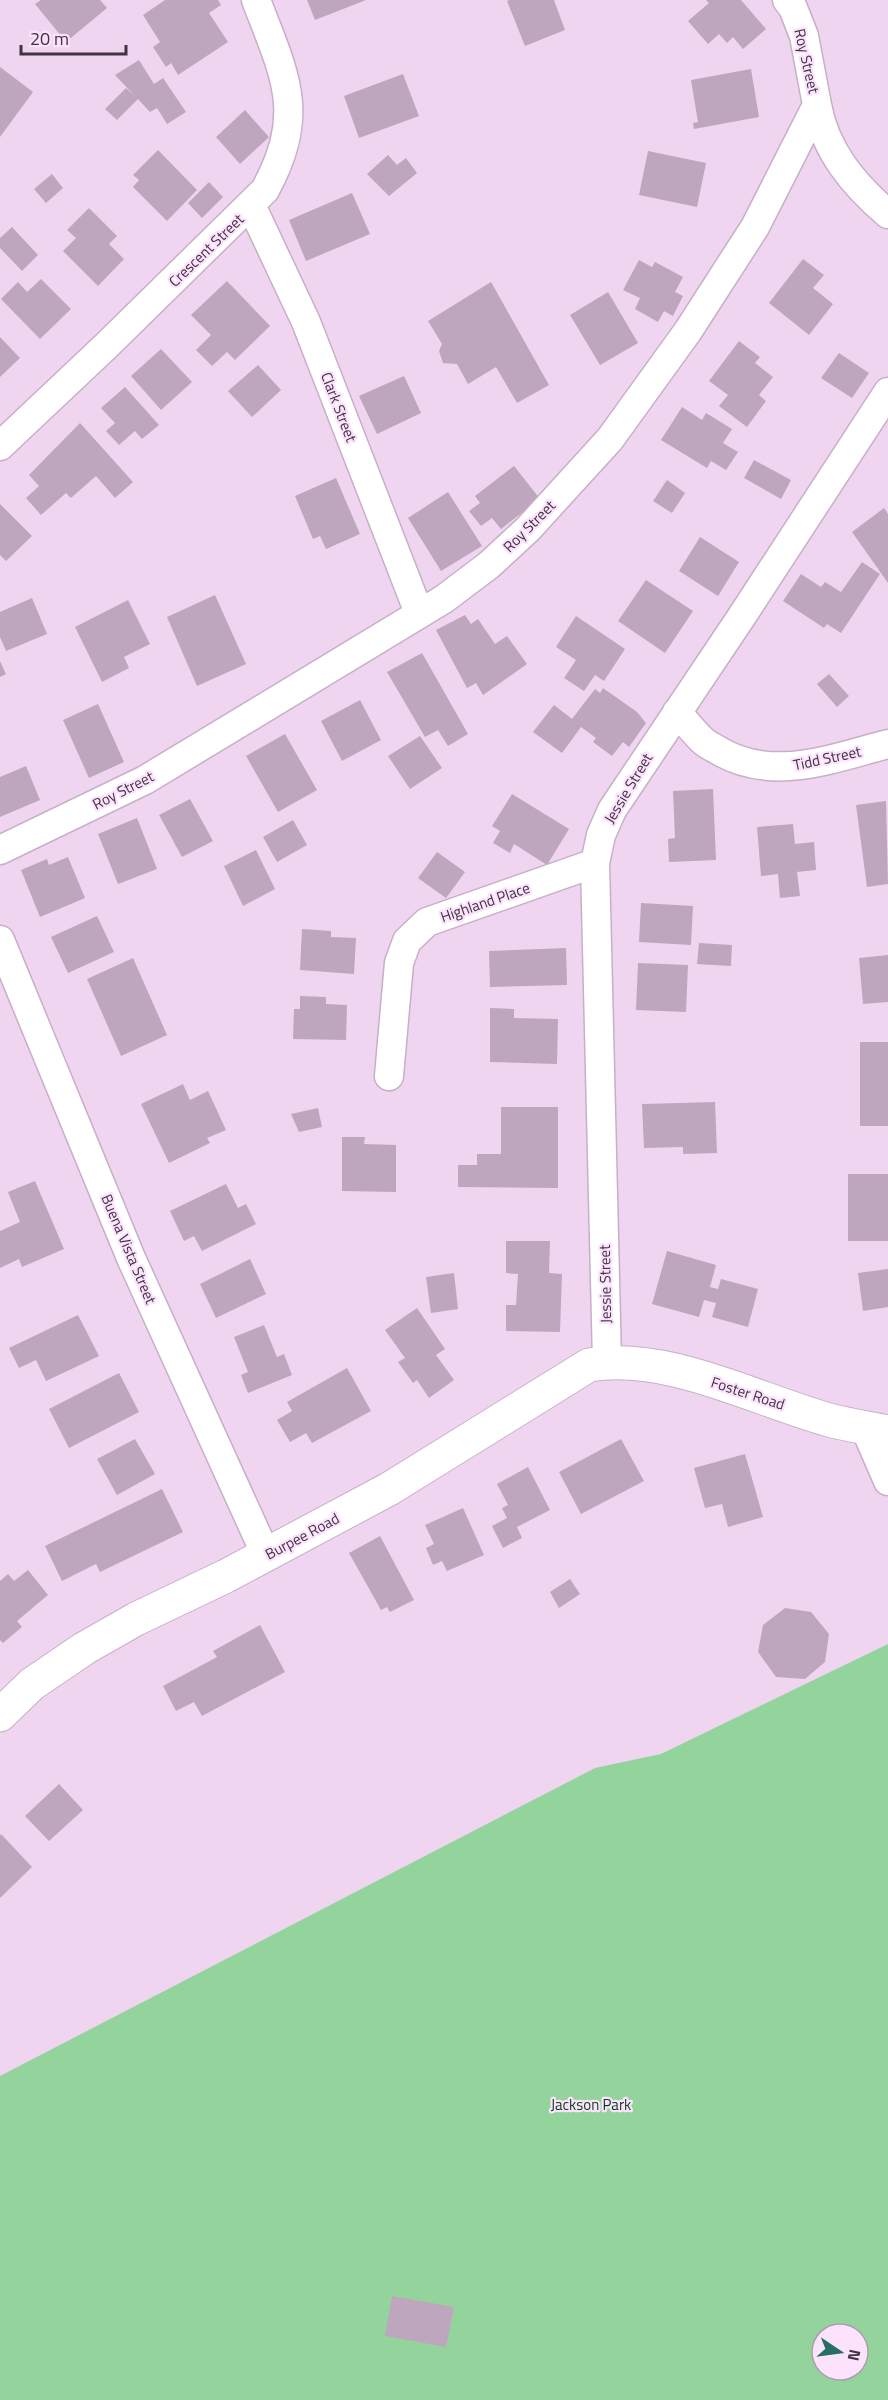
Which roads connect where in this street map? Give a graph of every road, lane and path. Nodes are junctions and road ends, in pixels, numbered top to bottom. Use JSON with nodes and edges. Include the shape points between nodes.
{"nodes":[{"id":1,"x":256,"y":0,"type":"edge"},
{"id":2,"x":787,"y":0,"type":"edge"},
{"id":3,"x":817,"y":105,"type":"junction"},
{"id":4,"x":251,"y":205,"type":"junction"},
{"id":5,"x":888,"y":214,"type":"edge"},
{"id":6,"x":888,"y":393,"type":"edge"},
{"id":7,"x":0,"y":446,"type":"edge"},
{"id":8,"x":420,"y":613,"type":"junction"},
{"id":9,"x":677,"y":711,"type":"junction"},
{"id":10,"x":888,"y":744,"type":"edge"},
{"id":11,"x":0,"y":850,"type":"edge"},
{"id":12,"x":595,"y":863,"type":"junction"},
{"id":13,"x":0,"y":940,"type":"edge"},
{"id":14,"x":389,"y":1076,"type":"dead end"},
{"id":15,"x":607,"y":1362,"type":"junction"},
{"id":16,"x":876,"y":1430,"type":"edge"},
{"id":17,"x":888,"y":1481,"type":"edge"},
{"id":18,"x":266,"y":1555,"type":"junction"},
{"id":19,"x":0,"y":1715,"type":"edge"}],
"edges":[{"from":1,"to":4,"type":"street","name":"Crescent Street","via":[[288,90],[289,118],[279,164],[265,190]]},
{"from":2,"to":3,"type":"street","name":"Roy Street","via":[[804,36]]},
{"from":3,"to":5,"type":"street","via":[[836,158],[864,193]]},
{"from":3,"to":8,"type":"street","name":"Roy Street","via":[[754,227],[688,331],[610,439],[489,566]]},
{"from":4,"to":7,"type":"street","name":"Crescent Street"},
{"from":4,"to":8,"type":"street","name":"Clark Street","via":[[306,322]]},
{"from":6,"to":9,"type":"street","name":"Jessie Street"},
{"from":8,"to":11,"type":"street","name":"Roy Street","via":[[145,780]]},
{"from":9,"to":10,"type":"street","name":"Tidd Street","via":[[703,741],[728,756],[758,766],[820,763]]},
{"from":9,"to":12,"type":"street","name":"Jessie Street","via":[[612,810]]},
{"from":12,"to":14,"type":"street","name":"Highland Place","via":[[428,922],[407,941],[399,963]]},
{"from":12,"to":15,"type":"street","name":"Jessie Street"},
{"from":13,"to":18,"type":"street","name":"Buena Vista Street","via":[[131,1258]]},
{"from":15,"to":16,"type":"street","name":"Foster Road","via":[[649,1366],[707,1379],[829,1420]]},
{"from":15,"to":18,"type":"street","name":"Burpee Road","via":[[589,1365],[389,1489]]},
{"from":16,"to":17,"type":"street"},
{"from":18,"to":19,"type":"street","name":"Burpee Road","via":[[86,1648],[32,1684]]}]}
